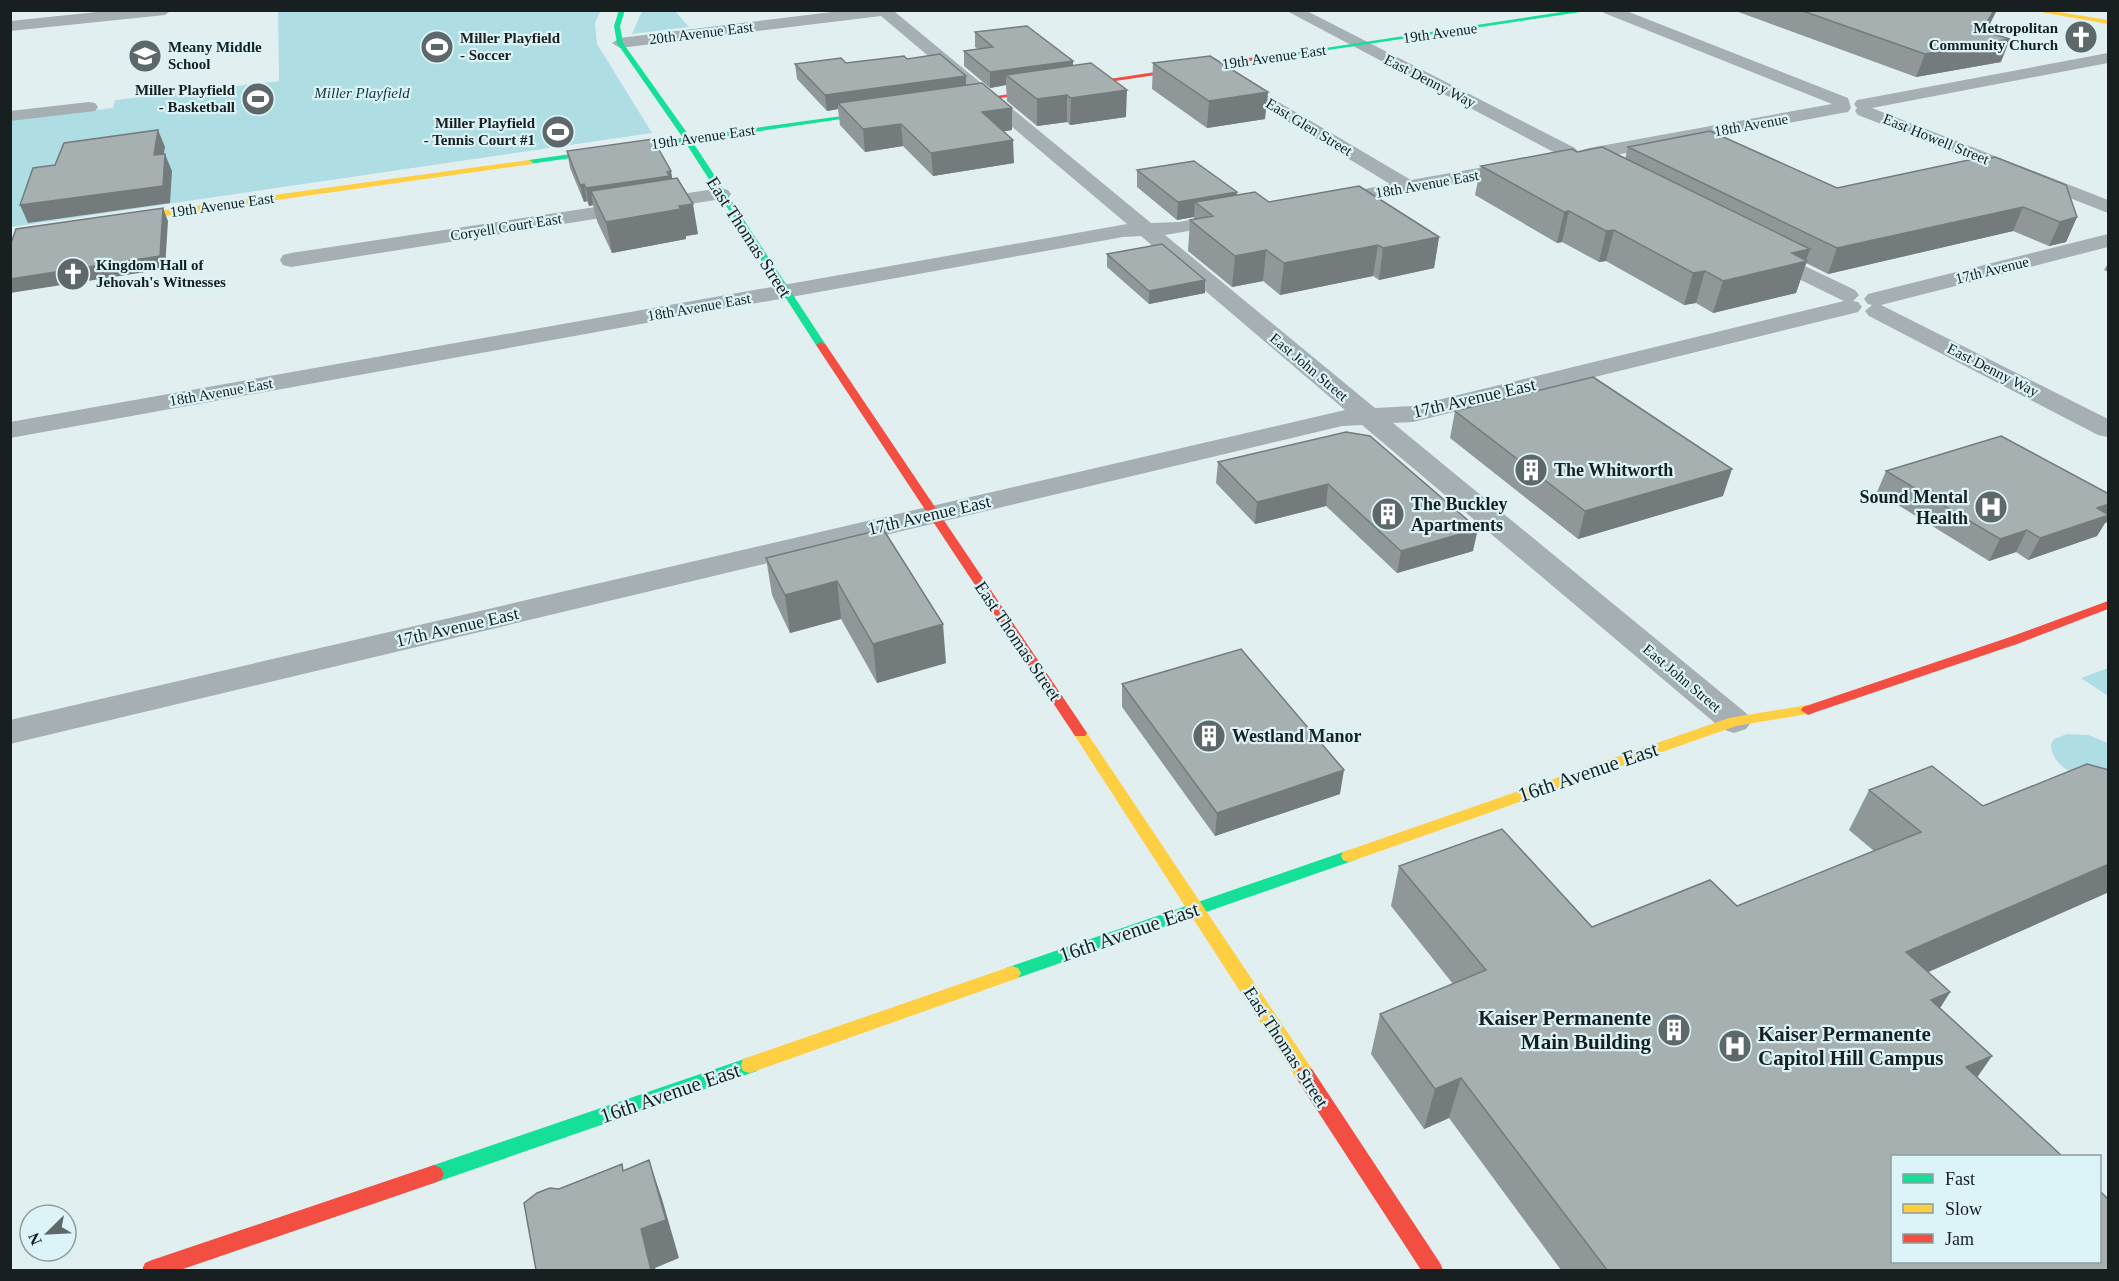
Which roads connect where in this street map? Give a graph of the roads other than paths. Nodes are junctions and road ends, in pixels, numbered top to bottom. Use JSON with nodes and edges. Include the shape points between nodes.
{"nodes":[{"id":1,"x":165,"y":10,"type":"edge"},
{"id":2,"x":622,"y":10,"type":"edge"},
{"id":3,"x":889,"y":10,"type":"edge"},
{"id":4,"x":1292,"y":10,"type":"edge"},
{"id":5,"x":1592,"y":10,"type":"edge"},
{"id":6,"x":1610,"y":10,"type":"edge"},
{"id":7,"x":2032,"y":10,"type":"edge"},
{"id":8,"x":883,"y":11,"type":"edge"},
{"id":9,"x":699,"y":19,"type":"dead end"},
{"id":10,"x":2109,"y":22,"type":"edge"},
{"id":11,"x":10,"y":26,"type":"edge"},
{"id":12,"x":710,"y":32,"type":"junction"},
{"id":13,"x":620,"y":43,"type":"junction"},
{"id":14,"x":1360,"y":45,"type":"junction"},
{"id":15,"x":2109,"y":58,"type":"edge"},
{"id":16,"x":1209,"y":67,"type":"junction"},
{"id":17,"x":990,"y":98,"type":"junction"},
{"id":18,"x":941,"y":104,"type":"edge"},
{"id":19,"x":1842,"y":105,"type":"junction"},
{"id":20,"x":89,"y":106,"type":"dead end"},
{"id":21,"x":1863,"y":107,"type":"junction"},
{"id":22,"x":895,"y":111,"type":"edge"},
{"id":23,"x":10,"y":116,"type":"edge"},
{"id":24,"x":687,"y":140,"type":"junction"},
{"id":25,"x":1577,"y":157,"type":"junction"},
{"id":26,"x":1608,"y":172,"type":"edge"},
{"id":27,"x":1408,"y":187,"type":"junction"},
{"id":28,"x":721,"y":194,"type":"junction"},
{"id":29,"x":1305,"y":206,"type":"edge"},
{"id":30,"x":2109,"y":207,"type":"edge"},
{"id":31,"x":1259,"y":214,"type":"edge"},
{"id":32,"x":105,"y":222,"type":"edge"},
{"id":33,"x":1147,"y":230,"type":"junction"},
{"id":34,"x":2109,"y":241,"type":"edge"},
{"id":35,"x":1745,"y":243,"type":"edge"},
{"id":36,"x":291,"y":260,"type":"dead end"},
{"id":37,"x":784,"y":291,"type":"junction"},
{"id":38,"x":1862,"y":303,"type":"junction"},
{"id":39,"x":1369,"y":416,"type":"junction"},
{"id":40,"x":2109,"y":429,"type":"edge"},
{"id":41,"x":10,"y":430,"type":"edge"},
{"id":42,"x":933,"y":514,"type":"junction"},
{"id":43,"x":2109,"y":605,"type":"edge"},
{"id":44,"x":1734,"y":721,"type":"junction"},
{"id":45,"x":10,"y":732,"type":"edge"},
{"id":46,"x":1196,"y":909,"type":"junction"},
{"id":47,"x":152,"y":1270,"type":"edge"},
{"id":48,"x":1433,"y":1270,"type":"edge"}],
"edges":[{"from":1,"to":11,"type":"street"},
{"from":2,"to":13,"type":"street","via":[[615,30]]},
{"from":3,"to":8,"type":"street","name":"20th Avenue East"},
{"from":4,"to":14,"type":"street","name":"East Denny Way"},
{"from":5,"to":14,"type":"street","name":"19th Avenue"},
{"from":6,"to":19,"type":"street"},
{"from":7,"to":10,"type":"street"},
{"from":8,"to":12,"type":"street","name":"20th Avenue East"},
{"from":8,"to":17,"type":"street","name":"East John Street"},
{"from":9,"to":12,"type":"street"},
{"from":12,"to":13,"type":"street","name":"20th Avenue East"},
{"from":13,"to":24,"type":"street","name":"East Thomas Street"},
{"from":14,"to":16,"type":"street","name":"19th Avenue East"},
{"from":14,"to":25,"type":"street","name":"East Denny Way"},
{"from":15,"to":21,"type":"street"},
{"from":16,"to":17,"type":"street","name":"19th Avenue East"},
{"from":16,"to":27,"type":"street","name":"East Glen Street"},
{"from":17,"to":18,"type":"street","name":"19th Avenue East"},
{"from":17,"to":33,"type":"street","name":"East John Street"},
{"from":19,"to":21,"type":"street"},
{"from":19,"to":25,"type":"street","name":"18th Avenue"},
{"from":20,"to":23,"type":"street"},
{"from":21,"to":30,"type":"street","name":"East Howell Street"},
{"from":22,"to":24,"type":"street","name":"19th Avenue East"},
{"from":24,"to":28,"type":"street","name":"East Thomas Street"},
{"from":24,"to":32,"type":"street","name":"19th Avenue East"},
{"from":25,"to":26,"type":"street","name":"East Denny Way"},
{"from":25,"to":27,"type":"street","name":"18th Avenue East"},
{"from":27,"to":29,"type":"street","name":"18th Avenue East"},
{"from":28,"to":36,"type":"street","name":"Coryell Court East"},
{"from":28,"to":37,"type":"street","name":"East Thomas Street"},
{"from":31,"to":33,"type":"street","name":"18th Avenue East"},
{"from":33,"to":37,"type":"street","name":"18th Avenue East"},
{"from":33,"to":39,"type":"street","name":"East John Street"},
{"from":34,"to":38,"type":"street","name":"17th Avenue"},
{"from":35,"to":38,"type":"street","name":"East Denny Way"},
{"from":37,"to":41,"type":"street","name":"18th Avenue East"},
{"from":37,"to":42,"type":"street","name":"East Thomas Street"},
{"from":38,"to":39,"type":"street","name":"17th Avenue East","via":[[1413,414]]},
{"from":38,"to":40,"type":"street","name":"East Denny Way"},
{"from":39,"to":42,"type":"street","name":"17th Avenue East","via":[[1342,418]]},
{"from":39,"to":44,"type":"street","name":"East John Street"},
{"from":42,"to":45,"type":"street","name":"17th Avenue East"},
{"from":42,"to":46,"type":"street","name":"East Thomas Street"},
{"from":43,"to":44,"type":"street","name":"16th Avenue East","via":[[1798,713]]},
{"from":44,"to":46,"type":"street","name":"16th Avenue East"},
{"from":46,"to":47,"type":"street","name":"16th Avenue East"},
{"from":46,"to":48,"type":"street","name":"East Thomas Street"}]}
